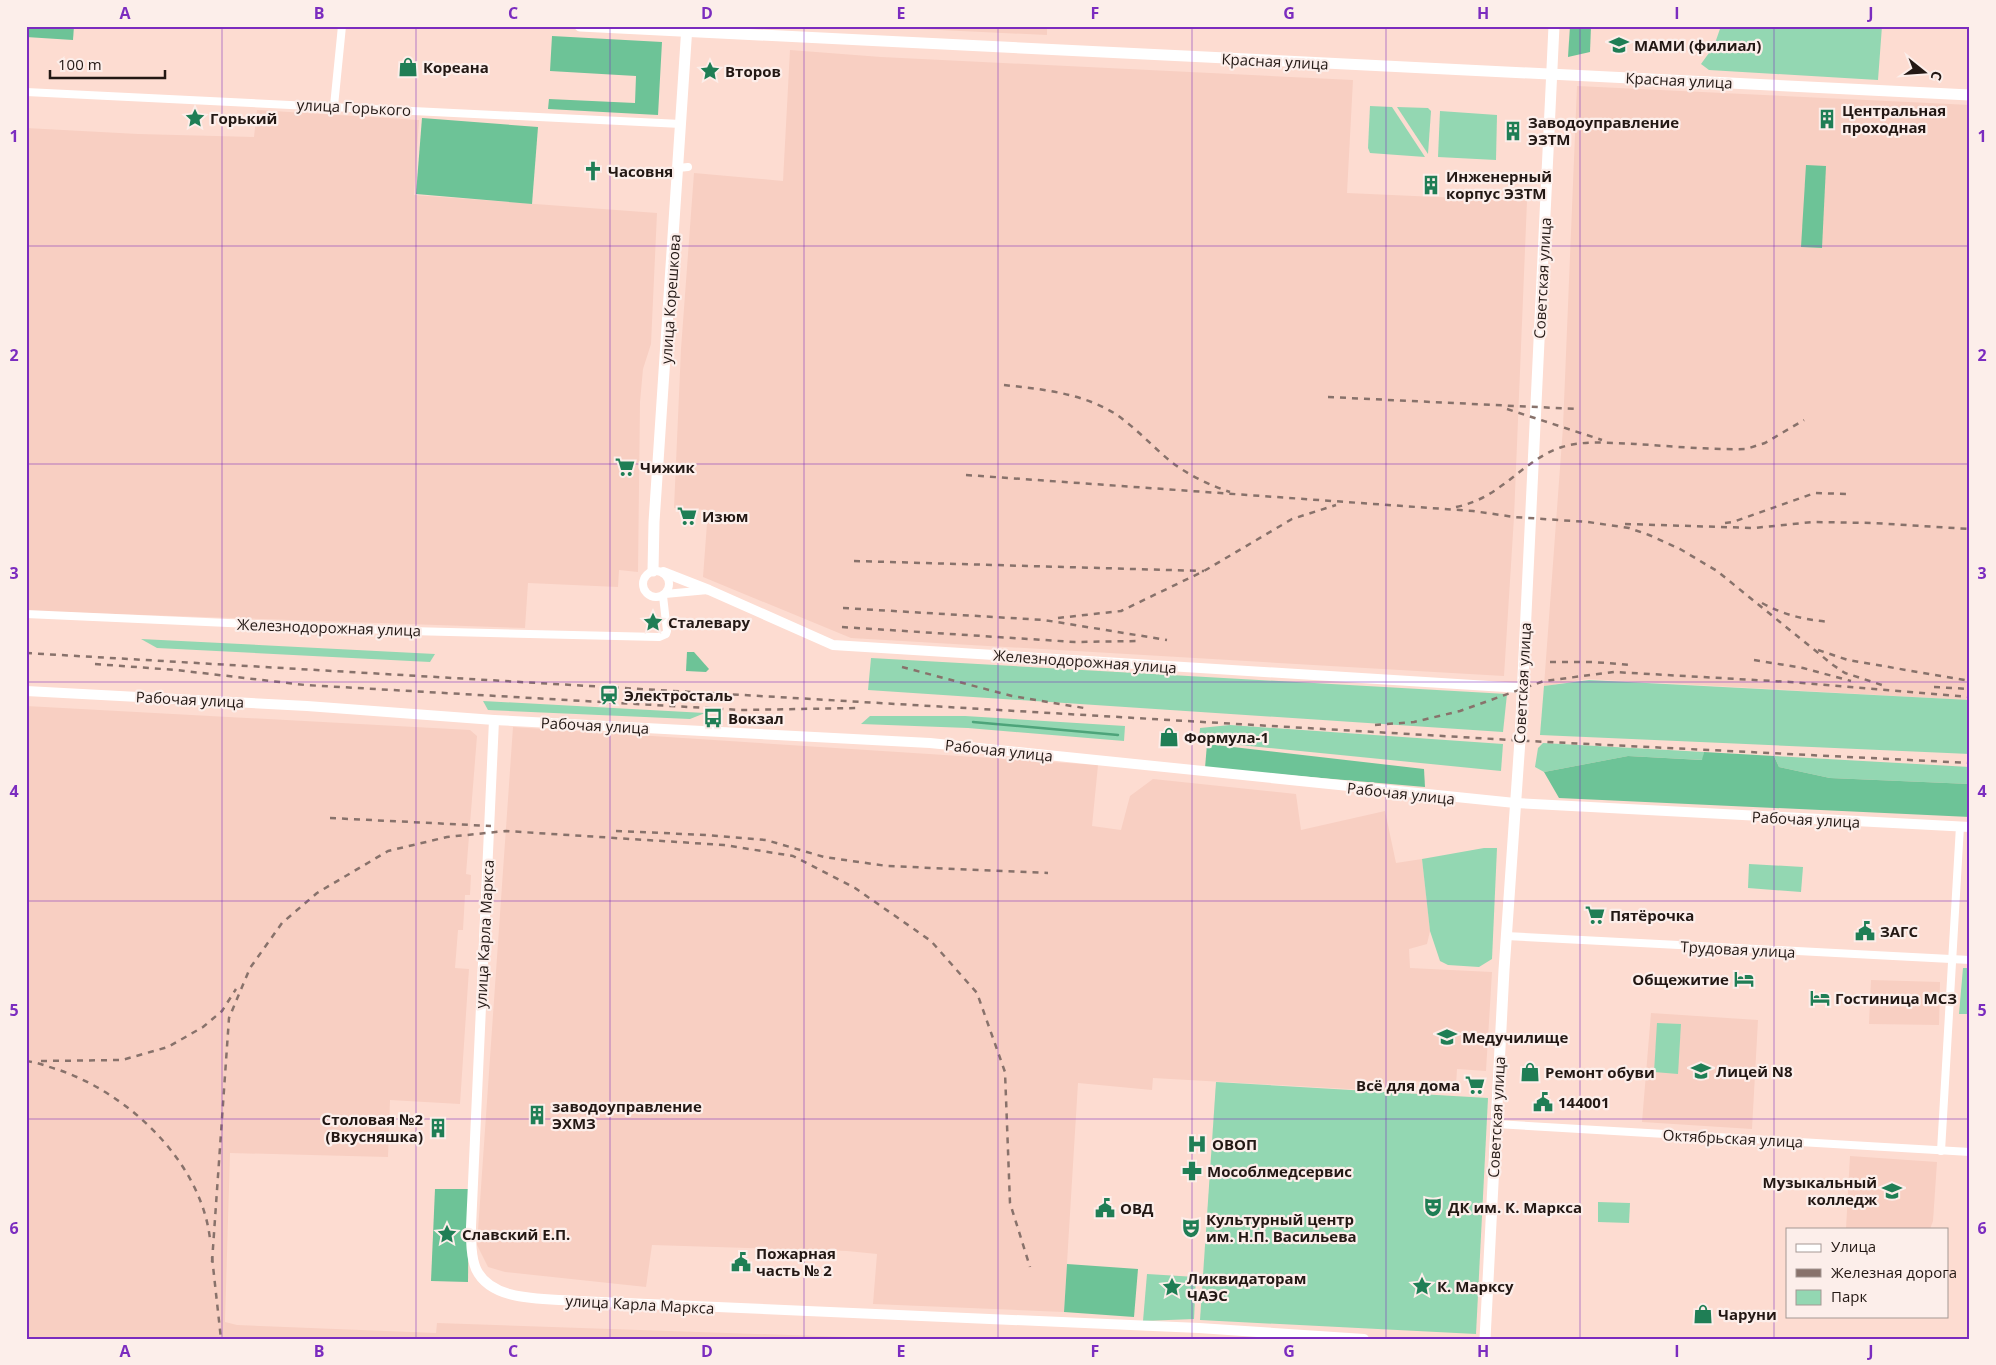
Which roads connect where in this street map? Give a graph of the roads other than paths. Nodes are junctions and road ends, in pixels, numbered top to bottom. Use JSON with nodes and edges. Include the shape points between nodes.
{"nodes":[{"id":1,"x":342,"y":26,"type":"edge"},
{"id":2,"x":580,"y":26,"type":"edge"},
{"id":3,"x":1554,"y":26,"type":"edge"},
{"id":4,"x":687,"y":29,"type":"edge"},
{"id":5,"x":1552,"y":74,"type":"junction"},
{"id":6,"x":26,"y":92,"type":"edge"},
{"id":7,"x":1970,"y":95,"type":"edge"},
{"id":8,"x":334,"y":106,"type":"junction"},
{"id":9,"x":681,"y":124,"type":"junction"},
{"id":10,"x":658,"y":572,"type":"junction"},
{"id":11,"x":709,"y":590,"type":"junction"},
{"id":12,"x":664,"y":595,"type":"junction"},
{"id":13,"x":26,"y":614,"type":"edge"},
{"id":14,"x":1521,"y":688,"type":"junction"},
{"id":15,"x":26,"y":691,"type":"edge"},
{"id":16,"x":494,"y":720,"type":"junction"},
{"id":17,"x":1515,"y":803,"type":"junction"},
{"id":18,"x":1965,"y":826,"type":"edge"},
{"id":19,"x":1506,"y":936,"type":"junction"},
{"id":20,"x":1953,"y":959,"type":"junction"},
{"id":21,"x":1970,"y":960,"type":"edge"},
{"id":22,"x":1496,"y":1124,"type":"junction"},
{"id":23,"x":1941,"y":1150,"type":"junction"},
{"id":24,"x":1970,"y":1152,"type":"edge"},
{"id":25,"x":1342,"y":1338,"type":"edge"},
{"id":26,"x":1364,"y":1339,"type":"edge"},
{"id":27,"x":1485,"y":1339,"type":"edge"}],
"edges":[{"from":1,"to":8,"type":"street"},
{"from":2,"to":4,"type":"main road","name":"Красная улица"},
{"from":3,"to":5,"type":"main road","name":"Советская улица"},
{"from":4,"to":5,"type":"main road","name":"Красная улица"},
{"from":4,"to":9,"type":"main road","name":"улица Корешкова"},
{"from":5,"to":7,"type":"main road","name":"Красная улица"},
{"from":5,"to":14,"type":"main road","name":"Советская улица"},
{"from":6,"to":8,"type":"street","name":"улица Горького"},
{"from":8,"to":9,"type":"street","name":"улица Горького"},
{"from":9,"to":10,"type":"main road","name":"улица Корешкова","via":[[683,167]]},
{"from":10,"to":11,"type":"street","name":"Железнодорожная улица"},
{"from":10,"to":12,"type":"street","via":[[668,577],[670,584]]},
{"from":10,"to":12,"type":"street","via":[[644,578],[644,589],[652,596]]},
{"from":11,"to":12,"type":"street"},
{"from":11,"to":14,"type":"street","name":"Железнодорожная улица","via":[[833,645]]},
{"from":12,"to":13,"type":"street","name":"Железнодорожная улица","via":[[666,634],[658,637],[409,631]]},
{"from":14,"to":17,"type":"main road","name":"Советская улица"},
{"from":15,"to":16,"type":"street","name":"Рабочая улица"},
{"from":16,"to":17,"type":"street","name":"Рабочая улица","via":[[930,743]]},
{"from":16,"to":25,"type":"street","name":"улица Карла Маркса","via":[[471,1243],[477,1270],[497,1290],[578,1301],[1199,1328]]},
{"from":17,"to":18,"type":"street","name":"Рабочая улица"},
{"from":17,"to":19,"type":"main road","name":"Советская улица"},
{"from":18,"to":20,"type":"street"},
{"from":19,"to":20,"type":"street","name":"Трудовая улица"},
{"from":19,"to":22,"type":"main road","name":"Советская улица"},
{"from":20,"to":21,"type":"street","name":"Трудовая улица"},
{"from":20,"to":23,"type":"street"},
{"from":22,"to":23,"type":"street","name":"Октябрьская улица"},
{"from":22,"to":27,"type":"main road","name":"Советская улица"},
{"from":23,"to":24,"type":"street","name":"Октябрьская улица"},
{"from":25,"to":26,"type":"street","name":"улица Карла Маркса"}]}
